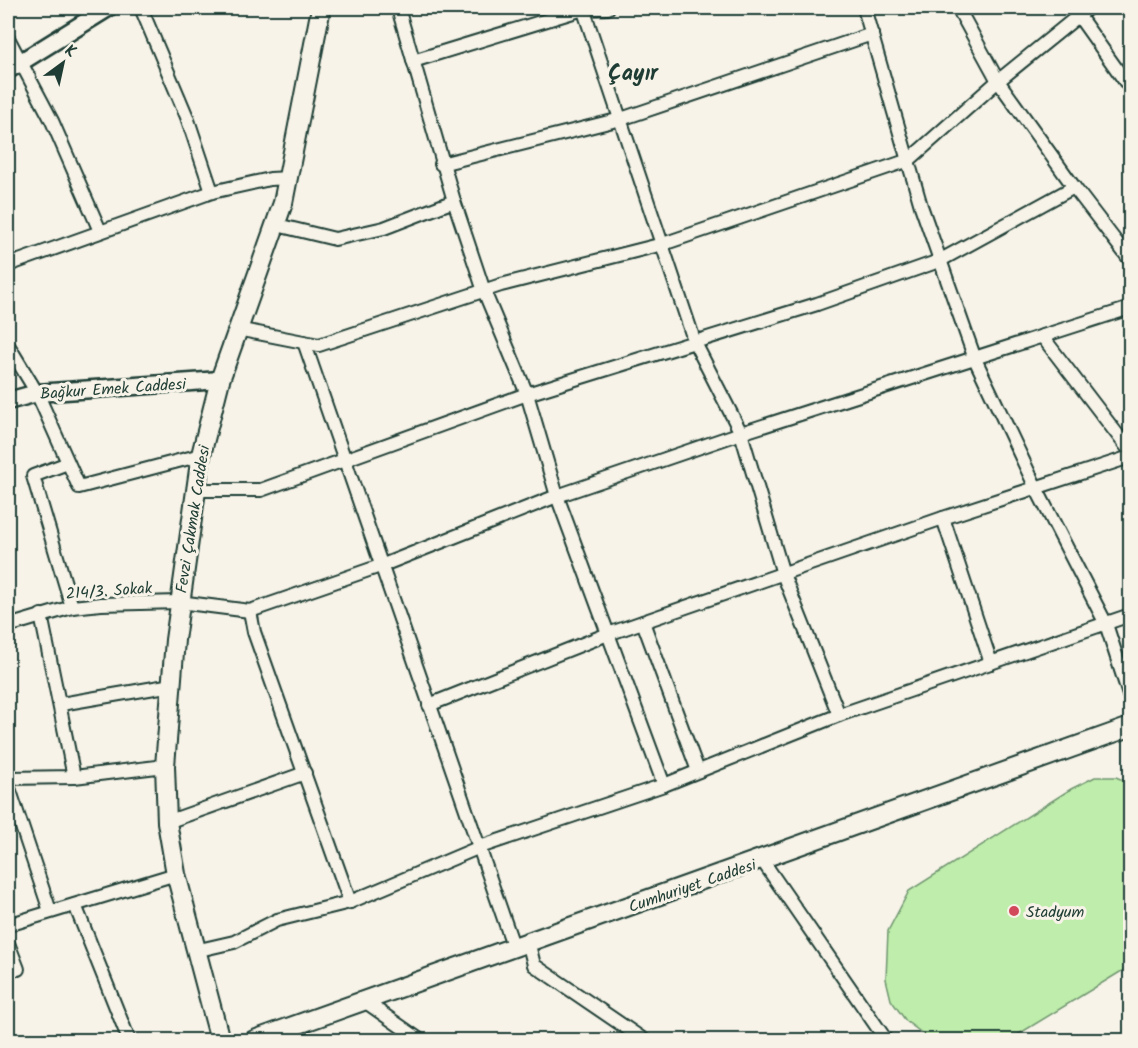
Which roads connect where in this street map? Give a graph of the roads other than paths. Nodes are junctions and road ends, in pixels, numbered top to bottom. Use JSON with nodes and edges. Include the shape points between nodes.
{"nodes":[{"id":1,"x":108,"y":8,"type":"edge"},
{"id":2,"x":141,"y":8,"type":"edge"},
{"id":3,"x":321,"y":8,"type":"edge"},
{"id":4,"x":398,"y":8,"type":"edge"},
{"id":5,"x":583,"y":8,"type":"edge"},
{"id":6,"x":608,"y":8,"type":"edge"},
{"id":7,"x":866,"y":8,"type":"edge"},
{"id":8,"x":958,"y":8,"type":"edge"},
{"id":9,"x":1083,"y":11,"type":"edge"},
{"id":10,"x":872,"y":34,"type":"junction"},
{"id":11,"x":8,"y":38,"type":"edge"},
{"id":12,"x":413,"y":61,"type":"junction"},
{"id":13,"x":14,"y":66,"type":"edge"},
{"id":14,"x":998,"y":81,"type":"junction"},
{"id":15,"x":1131,"y":88,"type":"edge"},
{"id":16,"x":621,"y":119,"type":"junction"},
{"id":17,"x":909,"y":160,"type":"junction"},
{"id":18,"x":441,"y":164,"type":"junction"},
{"id":19,"x":290,"y":178,"type":"junction"},
{"id":20,"x":1074,"y":187,"type":"junction"},
{"id":21,"x":212,"y":192,"type":"junction"},
{"id":22,"x":454,"y":201,"type":"junction"},
{"id":23,"x":277,"y":225,"type":"junction"},
{"id":24,"x":100,"y":231,"type":"junction"},
{"id":25,"x":663,"y":244,"type":"junction"},
{"id":26,"x":1131,"y":260,"type":"edge"},
{"id":27,"x":939,"y":261,"type":"junction"},
{"id":28,"x":8,"y":265,"type":"edge"},
{"id":29,"x":484,"y":291,"type":"junction"},
{"id":30,"x":1131,"y":309,"type":"edge"},
{"id":31,"x":237,"y":329,"type":"junction"},
{"id":32,"x":1042,"y":336,"type":"junction"},
{"id":33,"x":304,"y":342,"type":"junction"},
{"id":34,"x":695,"y":343,"type":"junction"},
{"id":35,"x":8,"y":345,"type":"edge"},
{"id":36,"x":975,"y":359,"type":"junction"},
{"id":37,"x":220,"y":380,"type":"junction"},
{"id":38,"x":37,"y":393,"type":"junction"},
{"id":39,"x":527,"y":394,"type":"junction"},
{"id":40,"x":8,"y":400,"type":"edge"},
{"id":41,"x":741,"y":433,"type":"junction"},
{"id":42,"x":1131,"y":451,"type":"edge"},
{"id":43,"x":201,"y":455,"type":"junction"},
{"id":44,"x":1131,"y":457,"type":"edge"},
{"id":45,"x":344,"y":459,"type":"junction"},
{"id":46,"x":68,"y":463,"type":"junction"},
{"id":47,"x":1036,"y":488,"type":"junction"},
{"id":48,"x":195,"y":490,"type":"junction"},
{"id":49,"x":557,"y":496,"type":"junction"},
{"id":50,"x":943,"y":518,"type":"junction"},
{"id":51,"x":383,"y":565,"type":"junction"},
{"id":52,"x":783,"y":574,"type":"junction"},
{"id":53,"x":179,"y":602,"type":"junction"},
{"id":54,"x":72,"y":607,"type":"junction"},
{"id":55,"x":250,"y":610,"type":"junction"},
{"id":56,"x":42,"y":615,"type":"junction"},
{"id":57,"x":1131,"y":615,"type":"edge"},
{"id":58,"x":643,"y":622,"type":"junction"},
{"id":59,"x":1106,"y":624,"type":"junction"},
{"id":60,"x":8,"y":626,"type":"edge"},
{"id":61,"x":608,"y":634,"type":"junction"},
{"id":62,"x":991,"y":663,"type":"junction"},
{"id":63,"x":172,"y":686,"type":"junction"},
{"id":64,"x":1131,"y":698,"type":"edge"},
{"id":65,"x":61,"y":704,"type":"junction"},
{"id":66,"x":429,"y":705,"type":"junction"},
{"id":67,"x":839,"y":715,"type":"junction"},
{"id":68,"x":1131,"y":728,"type":"edge"},
{"id":69,"x":165,"y":766,"type":"junction"},
{"id":70,"x":698,"y":771,"type":"junction"},
{"id":71,"x":305,"y":773,"type":"junction"},
{"id":72,"x":74,"y":777,"type":"junction"},
{"id":73,"x":8,"y":778,"type":"edge"},
{"id":74,"x":8,"y":785,"type":"edge"},
{"id":75,"x":664,"y":785,"type":"junction"},
{"id":76,"x":167,"y":822,"type":"junction"},
{"id":77,"x":480,"y":847,"type":"junction"},
{"id":78,"x":762,"y":860,"type":"junction"},
{"id":79,"x":176,"y":874,"type":"junction"},
{"id":80,"x":350,"y":902,"type":"junction"},
{"id":81,"x":75,"y":905,"type":"junction"},
{"id":82,"x":50,"y":911,"type":"junction"},
{"id":83,"x":8,"y":925,"type":"edge"},
{"id":84,"x":8,"y":943,"type":"edge"},
{"id":85,"x":521,"y":945,"type":"junction"},
{"id":86,"x":195,"y":951,"type":"junction"},
{"id":87,"x":18,"y":969,"type":"dead end"},
{"id":88,"x":363,"y":1000,"type":"junction"},
{"id":89,"x":885,"y":1040,"type":"edge"},
{"id":90,"x":129,"y":1041,"type":"edge"},
{"id":91,"x":220,"y":1041,"type":"edge"},
{"id":92,"x":254,"y":1041,"type":"edge"},
{"id":93,"x":420,"y":1041,"type":"edge"},
{"id":94,"x":645,"y":1041,"type":"edge"}],
"edges":[{"from":1,"to":13,"type":"street"},
{"from":2,"to":21,"type":"street","via":[[187,117]]},
{"from":3,"to":19,"type":"main road","name":"Fevzi Çakmak Caddesi"},
{"from":4,"to":12,"type":"street"},
{"from":5,"to":6,"type":"street"},
{"from":5,"to":12,"type":"street"},
{"from":5,"to":16,"type":"street"},
{"from":7,"to":10,"type":"street"},
{"from":8,"to":14,"type":"street"},
{"from":9,"to":14,"type":"street"},
{"from":9,"to":15,"type":"street"},
{"from":10,"to":16,"type":"street"},
{"from":10,"to":17,"type":"street"},
{"from":11,"to":13,"type":"street"},
{"from":12,"to":18,"type":"street"},
{"from":13,"to":24,"type":"street","via":[[52,121]]},
{"from":14,"to":17,"type":"street"},
{"from":14,"to":20,"type":"street"},
{"from":16,"to":18,"type":"street"},
{"from":16,"to":25,"type":"street"},
{"from":17,"to":25,"type":"street"},
{"from":17,"to":27,"type":"street"},
{"from":18,"to":22,"type":"street"},
{"from":19,"to":21,"type":"street"},
{"from":19,"to":23,"type":"main road","name":"Fevzi Çakmak Caddesi"},
{"from":20,"to":26,"type":"street"},
{"from":20,"to":27,"type":"street"},
{"from":21,"to":24,"type":"street"},
{"from":22,"to":23,"type":"street","via":[[384,228],[335,238]]},
{"from":22,"to":29,"type":"street"},
{"from":23,"to":31,"type":"main road","name":"Fevzi Çakmak Caddesi"},
{"from":24,"to":28,"type":"street"},
{"from":25,"to":29,"type":"street"},
{"from":25,"to":34,"type":"street"},
{"from":27,"to":34,"type":"street"},
{"from":27,"to":36,"type":"street"},
{"from":29,"to":33,"type":"street","via":[[319,345]]},
{"from":29,"to":39,"type":"street"},
{"from":30,"to":32,"type":"street"},
{"from":31,"to":33,"type":"street"},
{"from":31,"to":37,"type":"main road","name":"Fevzi Çakmak Caddesi"},
{"from":32,"to":36,"type":"street"},
{"from":32,"to":42,"type":"street"},
{"from":33,"to":45,"type":"street"},
{"from":34,"to":39,"type":"street"},
{"from":34,"to":41,"type":"street"},
{"from":35,"to":38,"type":"street"},
{"from":36,"to":41,"type":"street"},
{"from":36,"to":47,"type":"street"},
{"from":37,"to":38,"type":"street","name":"Bağkur Emek Caddesi"},
{"from":37,"to":43,"type":"main road","name":"Fevzi Çakmak Caddesi"},
{"from":38,"to":40,"type":"street","name":"Bağkur Emek Caddesi"},
{"from":38,"to":46,"type":"street"},
{"from":39,"to":45,"type":"street"},
{"from":39,"to":49,"type":"street"},
{"from":41,"to":49,"type":"street"},
{"from":41,"to":52,"type":"street"},
{"from":43,"to":46,"type":"street","via":[[79,487]]},
{"from":43,"to":48,"type":"main road","name":"Fevzi Çakmak Caddesi"},
{"from":44,"to":47,"type":"street"},
{"from":45,"to":48,"type":"street","via":[[261,490]]},
{"from":45,"to":51,"type":"street"},
{"from":46,"to":54,"type":"street","via":[[33,477]]},
{"from":47,"to":50,"type":"street"},
{"from":47,"to":59,"type":"street"},
{"from":48,"to":53,"type":"main road","name":"Fevzi Çakmak Caddesi"},
{"from":49,"to":51,"type":"street"},
{"from":49,"to":61,"type":"street"},
{"from":50,"to":52,"type":"street"},
{"from":50,"to":62,"type":"street"},
{"from":51,"to":55,"type":"street"},
{"from":51,"to":66,"type":"street"},
{"from":52,"to":58,"type":"street"},
{"from":52,"to":67,"type":"street"},
{"from":53,"to":54,"type":"street","name":"214/3. Sokak"},
{"from":53,"to":55,"type":"street","name":"214/3. Sokak"},
{"from":53,"to":63,"type":"main road","name":"Fevzi Çakmak Caddesi"},
{"from":54,"to":56,"type":"street","name":"214/3. Sokak"},
{"from":55,"to":71,"type":"street","via":[[254,632]]},
{"from":56,"to":60,"type":"street","name":"214/3. Sokak"},
{"from":56,"to":65,"type":"street"},
{"from":57,"to":59,"type":"street"},
{"from":58,"to":61,"type":"street"},
{"from":58,"to":70,"type":"street"},
{"from":59,"to":62,"type":"street"},
{"from":59,"to":64,"type":"street"},
{"from":61,"to":66,"type":"street"},
{"from":61,"to":75,"type":"street"},
{"from":62,"to":67,"type":"street"},
{"from":63,"to":65,"type":"street"},
{"from":63,"to":69,"type":"main road","name":"Fevzi Çakmak Caddesi"},
{"from":65,"to":72,"type":"street"},
{"from":66,"to":77,"type":"street"},
{"from":67,"to":70,"type":"street"},
{"from":68,"to":78,"type":"main road","name":"Cumhuriyet Caddesi"},
{"from":69,"to":72,"type":"street"},
{"from":69,"to":76,"type":"main road","name":"Fevzi Çakmak Caddesi"},
{"from":70,"to":75,"type":"street"},
{"from":71,"to":76,"type":"street"},
{"from":71,"to":80,"type":"street"},
{"from":72,"to":73,"type":"street"},
{"from":74,"to":82,"type":"street"},
{"from":75,"to":77,"type":"street"},
{"from":76,"to":79,"type":"main road","name":"Fevzi Çakmak Caddesi"},
{"from":77,"to":80,"type":"street"},
{"from":77,"to":85,"type":"street"},
{"from":78,"to":85,"type":"main road","name":"Cumhuriyet Caddesi"},
{"from":78,"to":89,"type":"street"},
{"from":79,"to":81,"type":"street"},
{"from":79,"to":86,"type":"main road","name":"Fevzi Çakmak Caddesi"},
{"from":80,"to":86,"type":"street","via":[[277,920],[234,942]]},
{"from":81,"to":82,"type":"street"},
{"from":81,"to":90,"type":"street"},
{"from":82,"to":83,"type":"street"},
{"from":84,"to":87,"type":"street"},
{"from":85,"to":88,"type":"main road","name":"Cumhuriyet Caddesi"},
{"from":85,"to":94,"type":"street","via":[[534,965]]},
{"from":86,"to":91,"type":"main road","name":"Fevzi Çakmak Caddesi"},
{"from":88,"to":92,"type":"main road","name":"Cumhuriyet Caddesi"},
{"from":88,"to":93,"type":"street"}]}
